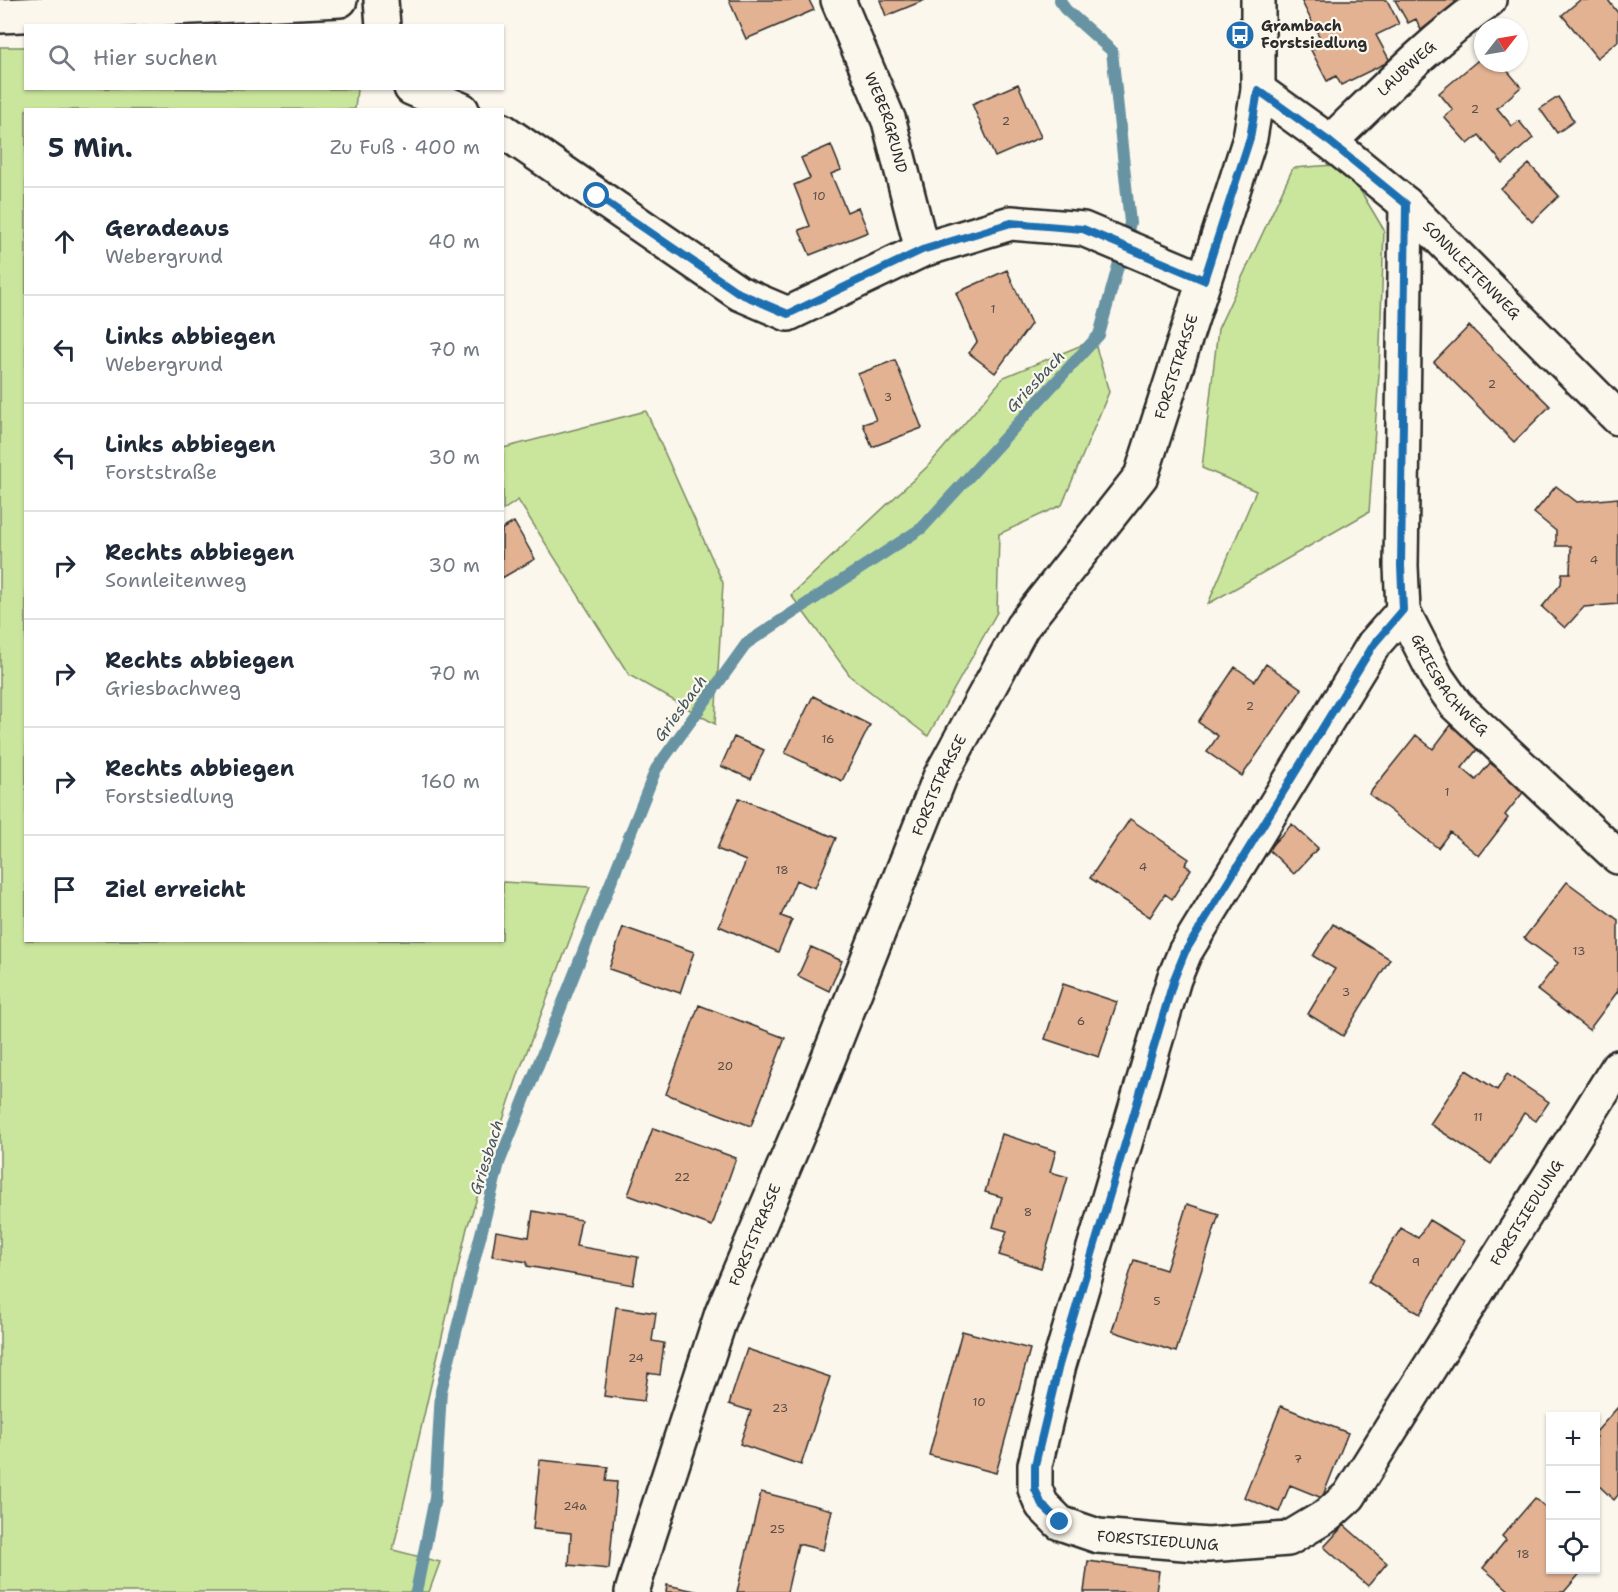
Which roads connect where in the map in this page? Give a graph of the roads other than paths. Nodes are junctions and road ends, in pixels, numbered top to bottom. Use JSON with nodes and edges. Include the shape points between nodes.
{"nodes":[{"id":1,"x":340,"y":0,"type":"edge"},
{"id":2,"x":381,"y":0,"type":"edge"},
{"id":3,"x":838,"y":0,"type":"edge"},
{"id":4,"x":1258,"y":0,"type":"edge"},
{"id":5,"x":1489,"y":0,"type":"edge"},
{"id":6,"x":0,"y":16,"type":"edge"},
{"id":7,"x":383,"y":24,"type":"edge"},
{"id":8,"x":416,"y":90,"type":"edge"},
{"id":9,"x":1258,"y":90,"type":"junction"},
{"id":10,"x":457,"y":108,"type":"edge"},
{"id":11,"x":504,"y":131,"type":"edge"},
{"id":12,"x":1330,"y":142,"type":"junction"},
{"id":13,"x":1406,"y":204,"type":"junction"},
{"id":14,"x":922,"y":250,"type":"junction"},
{"id":15,"x":1204,"y":280,"type":"junction"},
{"id":16,"x":1618,"y":418,"type":"edge"},
{"id":17,"x":1403,"y":610,"type":"junction"},
{"id":18,"x":1618,"y":857,"type":"edge"},
{"id":19,"x":1618,"y":1066,"type":"edge"},
{"id":20,"x":632,"y":1592,"type":"edge"}],
"edges":[{"from":1,"to":6,"type":"street"},
{"from":2,"to":7,"type":"street"},
{"from":3,"to":14,"type":"street","name":"WEBERGRUND","via":[[889,121]]},
{"from":4,"to":9,"type":"street","name":"FORSTSTRASSE"},
{"from":5,"to":12,"type":"street","name":"LAUBWEG","via":[[1424,53]]},
{"from":8,"to":10,"type":"street"},
{"from":9,"to":12,"type":"street","name":"SONNLEITENWEG"},
{"from":9,"to":15,"type":"street","name":"FORSTSTRASSE","via":[[1250,138]]},
{"from":11,"to":14,"type":"street","via":[[739,293],[788,314]]},
{"from":12,"to":13,"type":"street","name":"SONNLEITENWEG"},
{"from":13,"to":16,"type":"street","name":"SONNLEITENWEG"},
{"from":13,"to":17,"type":"street","name":"GRIESBACHWEG"},
{"from":14,"to":15,"type":"street","via":[[1011,223],[1083,229]]},
{"from":15,"to":20,"type":"street","name":"FORSTSTRASSE","via":[[1141,476],[1022,627],[940,777],[808,1110],[722,1313]]},
{"from":17,"to":18,"type":"street","name":"GRIESBACHWEG","via":[[1437,678],[1456,705]]},
{"from":17,"to":19,"type":"street","name":"FORSTSIEDLUNG","via":[[1374,644],[1185,952],[1174,979],[1059,1365],[1035,1465],[1035,1489],[1042,1505],[1060,1522],[1098,1536],[1209,1545],[1288,1539],[1328,1515],[1349,1496]]}]}
